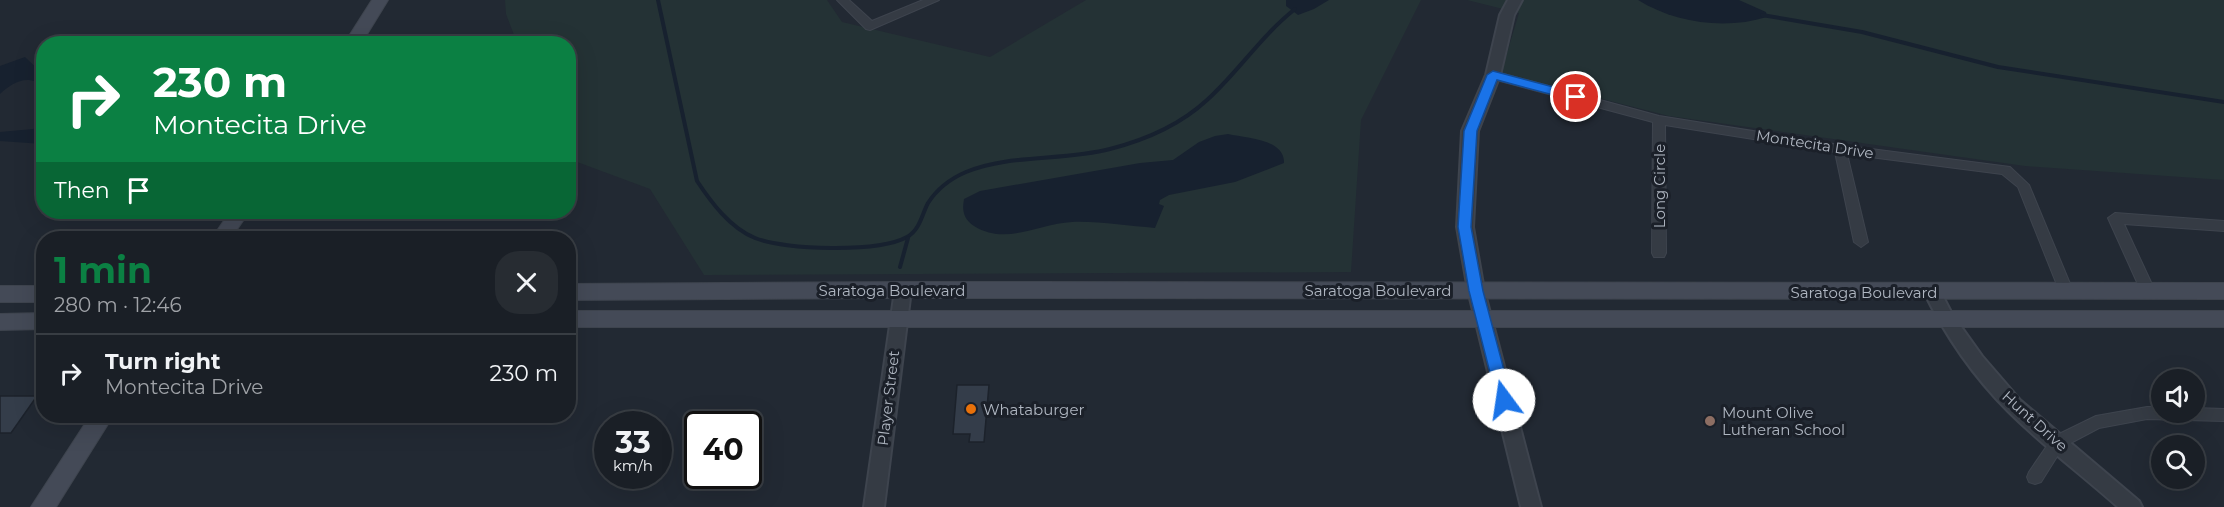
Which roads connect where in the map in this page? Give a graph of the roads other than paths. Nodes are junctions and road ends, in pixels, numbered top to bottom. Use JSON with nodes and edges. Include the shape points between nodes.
{"nodes":[{"id":1,"x":380,"y":0,"type":"edge"},
{"id":2,"x":843,"y":0,"type":"edge"},
{"id":3,"x":933,"y":0,"type":"edge"},
{"id":4,"x":1515,"y":0,"type":"edge"},
{"id":5,"x":1505,"y":8,"type":"edge"},
{"id":6,"x":357,"y":36,"type":"edge"},
{"id":7,"x":1493,"y":75,"type":"junction"},
{"id":8,"x":1659,"y":120,"type":"junction"},
{"id":9,"x":1840,"y":149,"type":"junction"},
{"id":10,"x":2224,"y":226,"type":"edge"},
{"id":11,"x":1861,"y":242,"type":"dead end"},
{"id":12,"x":1659,"y":253,"type":"dead end"},
{"id":13,"x":903,"y":290,"type":"junction"},
{"id":14,"x":1476,"y":291,"type":"junction"},
{"id":15,"x":2066,"y":291,"type":"junction"},
{"id":16,"x":2148,"y":291,"type":"junction"},
{"id":17,"x":2224,"y":291,"type":"edge"},
{"id":18,"x":576,"y":292,"type":"edge"},
{"id":19,"x":1932,"y":292,"type":"junction"},
{"id":20,"x":0,"y":294,"type":"edge"},
{"id":21,"x":36,"y":294,"type":"edge"},
{"id":22,"x":899,"y":318,"type":"junction"},
{"id":23,"x":576,"y":319,"type":"edge"},
{"id":24,"x":1946,"y":319,"type":"junction"},
{"id":25,"x":2224,"y":319,"type":"edge"},
{"id":26,"x":1484,"y":320,"type":"junction"},
{"id":27,"x":36,"y":321,"type":"edge"},
{"id":28,"x":0,"y":322,"type":"edge"},
{"id":29,"x":2224,"y":415,"type":"edge"},
{"id":30,"x":97,"y":423,"type":"edge"},
{"id":31,"x":2058,"y":442,"type":"junction"},
{"id":32,"x":2035,"y":477,"type":"dead end"},
{"id":33,"x":43,"y":507,"type":"edge"},
{"id":34,"x":874,"y":507,"type":"edge"},
{"id":35,"x":1531,"y":507,"type":"edge"},
{"id":36,"x":2132,"y":507,"type":"edge"}],
"edges":[{"from":1,"to":6,"type":"main road"},
{"from":2,"to":3,"type":"street","via":[[870,26]]},
{"from":4,"to":5,"type":"street"},
{"from":5,"to":7,"type":"street"},
{"from":7,"to":8,"type":"street","name":"Montecita Drive"},
{"from":7,"to":14,"type":"street","via":[[1470,131],[1465,227]]},
{"from":8,"to":9,"type":"street","name":"Montecita Drive"},
{"from":8,"to":12,"type":"street","name":"Long Circle"},
{"from":9,"to":11,"type":"street"},
{"from":9,"to":15,"type":"street","name":"Montecita Drive","via":[[2006,171],[2023,185]]},
{"from":10,"to":16,"type":"street","via":[[2115,218]]},
{"from":13,"to":14,"type":"main road","name":"Saratoga Boulevard"},
{"from":13,"to":18,"type":"main road","name":"Saratoga Boulevard"},
{"from":13,"to":22,"type":"street","name":"Player Street"},
{"from":14,"to":19,"type":"main road","name":"Saratoga Boulevard"},
{"from":14,"to":26,"type":"street"},
{"from":15,"to":16,"type":"main road","name":"Saratoga Boulevard"},
{"from":15,"to":19,"type":"main road","name":"Saratoga Boulevard"},
{"from":16,"to":17,"type":"main road","name":"Saratoga Boulevard"},
{"from":19,"to":24,"type":"street","name":"Hunt Drive"},
{"from":20,"to":21,"type":"main road"},
{"from":22,"to":23,"type":"main road","name":"Saratoga Boulevard"},
{"from":22,"to":26,"type":"main road","name":"Saratoga Boulevard"},
{"from":22,"to":34,"type":"street","name":"Player Street"},
{"from":24,"to":25,"type":"main road","name":"Saratoga Boulevard"},
{"from":24,"to":26,"type":"main road","name":"Saratoga Boulevard"},
{"from":24,"to":31,"type":"street","name":"Hunt Drive","via":[[2014,405]]},
{"from":26,"to":35,"type":"street"},
{"from":27,"to":28,"type":"main road"},
{"from":29,"to":31,"type":"street","via":[[2147,414],[2096,422]]},
{"from":30,"to":33,"type":"main road"},
{"from":31,"to":32,"type":"street"},
{"from":31,"to":36,"type":"street","name":"Hunt Drive"}]}
